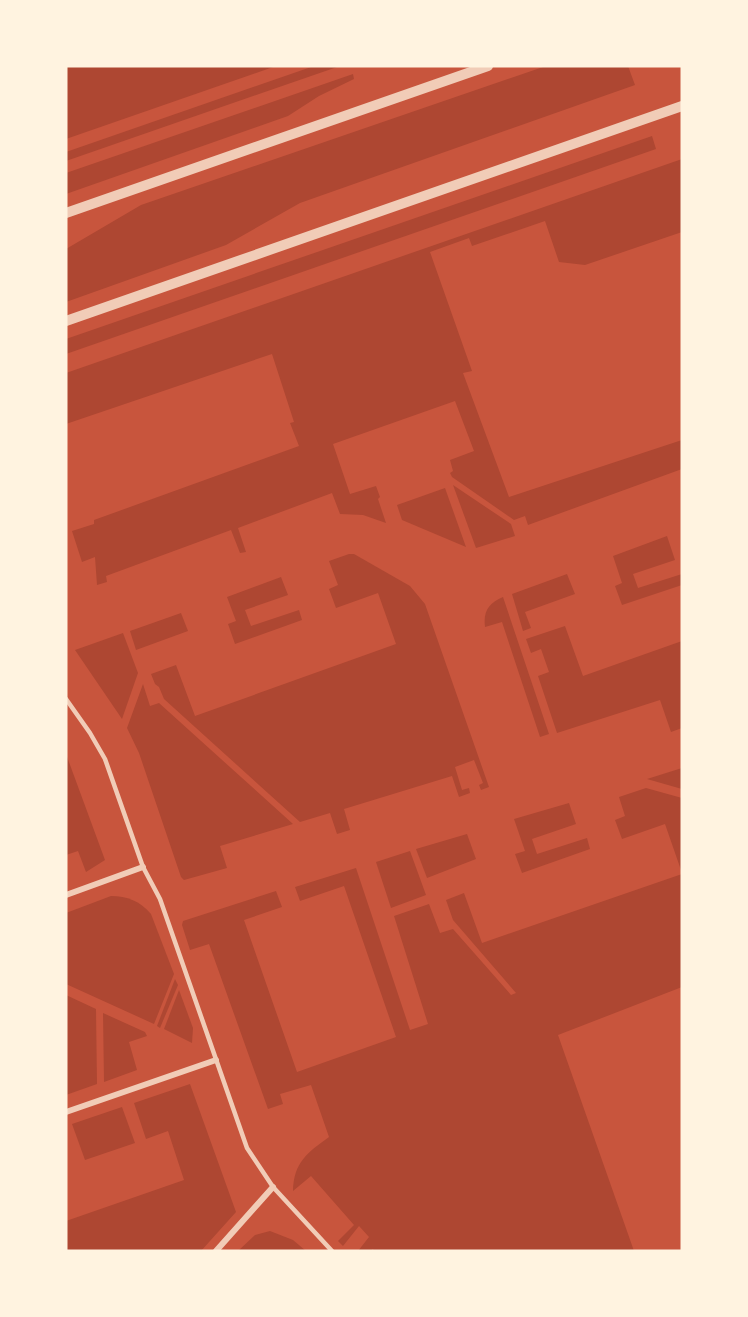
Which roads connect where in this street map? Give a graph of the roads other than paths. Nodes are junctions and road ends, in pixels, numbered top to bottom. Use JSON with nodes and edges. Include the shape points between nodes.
{"nodes":[{"id":1,"x":488,"y":66,"type":"edge"},
{"id":2,"x":682,"y":106,"type":"edge"},
{"id":3,"x":66,"y":213,"type":"edge"},
{"id":4,"x":66,"y":321,"type":"edge"},
{"id":5,"x":66,"y":699,"type":"edge"},
{"id":6,"x":142,"y":867,"type":"junction"},
{"id":7,"x":66,"y":895,"type":"edge"},
{"id":8,"x":216,"y":1060,"type":"junction"},
{"id":9,"x":66,"y":1112,"type":"edge"},
{"id":10,"x":273,"y":1187,"type":"junction"},
{"id":11,"x":216,"y":1251,"type":"edge"},
{"id":12,"x":332,"y":1251,"type":"edge"}],
"edges":[{"from":1,"to":3,"type":"street"},
{"from":2,"to":4,"type":"street"},
{"from":5,"to":6,"type":"lane","via":[[105,759]]},
{"from":6,"to":7,"type":"street"},
{"from":6,"to":8,"type":"lane","via":[[160,899]]},
{"from":8,"to":9,"type":"street"},
{"from":8,"to":10,"type":"lane","via":[[247,1148]]},
{"from":10,"to":11,"type":"street"},
{"from":10,"to":12,"type":"lane"}]}
